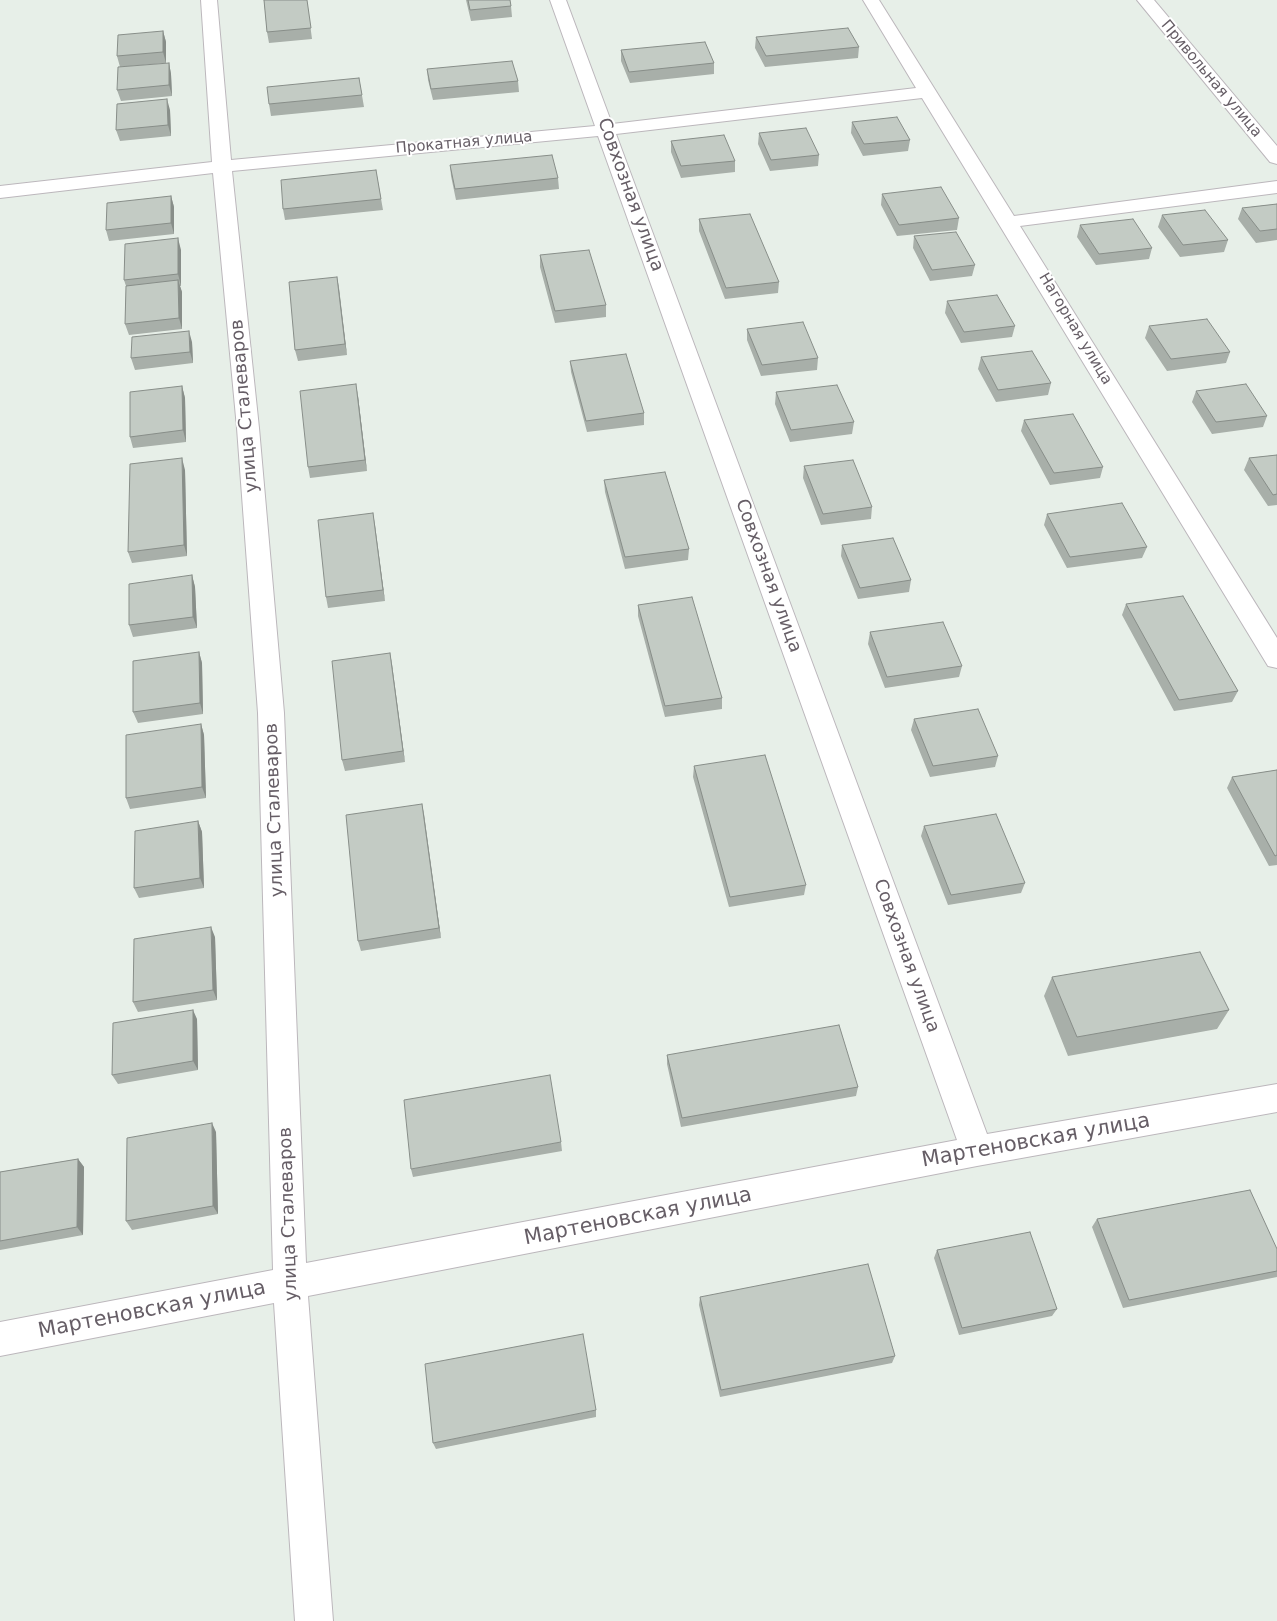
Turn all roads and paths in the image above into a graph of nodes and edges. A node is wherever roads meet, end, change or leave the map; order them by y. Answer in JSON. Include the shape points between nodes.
{"nodes":[{"id":1,"x":209,"y":0,"type":"edge"},
{"id":2,"x":558,"y":0,"type":"edge"},
{"id":3,"x":872,"y":0,"type":"edge"},
{"id":4,"x":1145,"y":0,"type":"edge"},
{"id":5,"x":928,"y":92,"type":"junction"},
{"id":6,"x":606,"y":130,"type":"junction"},
{"id":7,"x":1277,"y":158,"type":"edge"},
{"id":8,"x":222,"y":166,"type":"junction"},
{"id":9,"x":1277,"y":187,"type":"edge"},
{"id":10,"x":0,"y":192,"type":"edge"},
{"id":11,"x":1010,"y":222,"type":"junction"},
{"id":12,"x":1277,"y":658,"type":"edge"},
{"id":13,"x":1277,"y":1098,"type":"edge"},
{"id":14,"x":977,"y":1151,"type":"junction"},
{"id":15,"x":290,"y":1284,"type":"junction"},
{"id":16,"x":0,"y":1338,"type":"edge"},
{"id":17,"x":314,"y":1621,"type":"edge"}],
"edges":[{"from":1,"to":8,"type":"street","name":"улица Сталеваров"},
{"from":2,"to":6,"type":"street","name":"Совхозная улица"},
{"from":3,"to":5,"type":"street","name":"Нагорная улица"},
{"from":4,"to":7,"type":"street","name":"Привольная улица"},
{"from":5,"to":6,"type":"street","name":"Прокатная улица"},
{"from":5,"to":11,"type":"street","name":"Нагорная улица"},
{"from":6,"to":8,"type":"street","name":"Прокатная улица"},
{"from":6,"to":14,"type":"street","name":"Совхозная улица"},
{"from":8,"to":10,"type":"street","name":"Прокатная улица"},
{"from":8,"to":15,"type":"street","name":"улица Сталеваров","via":[[248,428],[271,713]]},
{"from":9,"to":11,"type":"street"},
{"from":11,"to":12,"type":"street","name":"Нагорная улица"},
{"from":13,"to":14,"type":"street","name":"Мартеновская улица"},
{"from":14,"to":15,"type":"street","name":"Мартеновская улица"},
{"from":15,"to":16,"type":"street","name":"Мартеновская улица"},
{"from":15,"to":17,"type":"street","name":"улица Сталеваров"}]}
